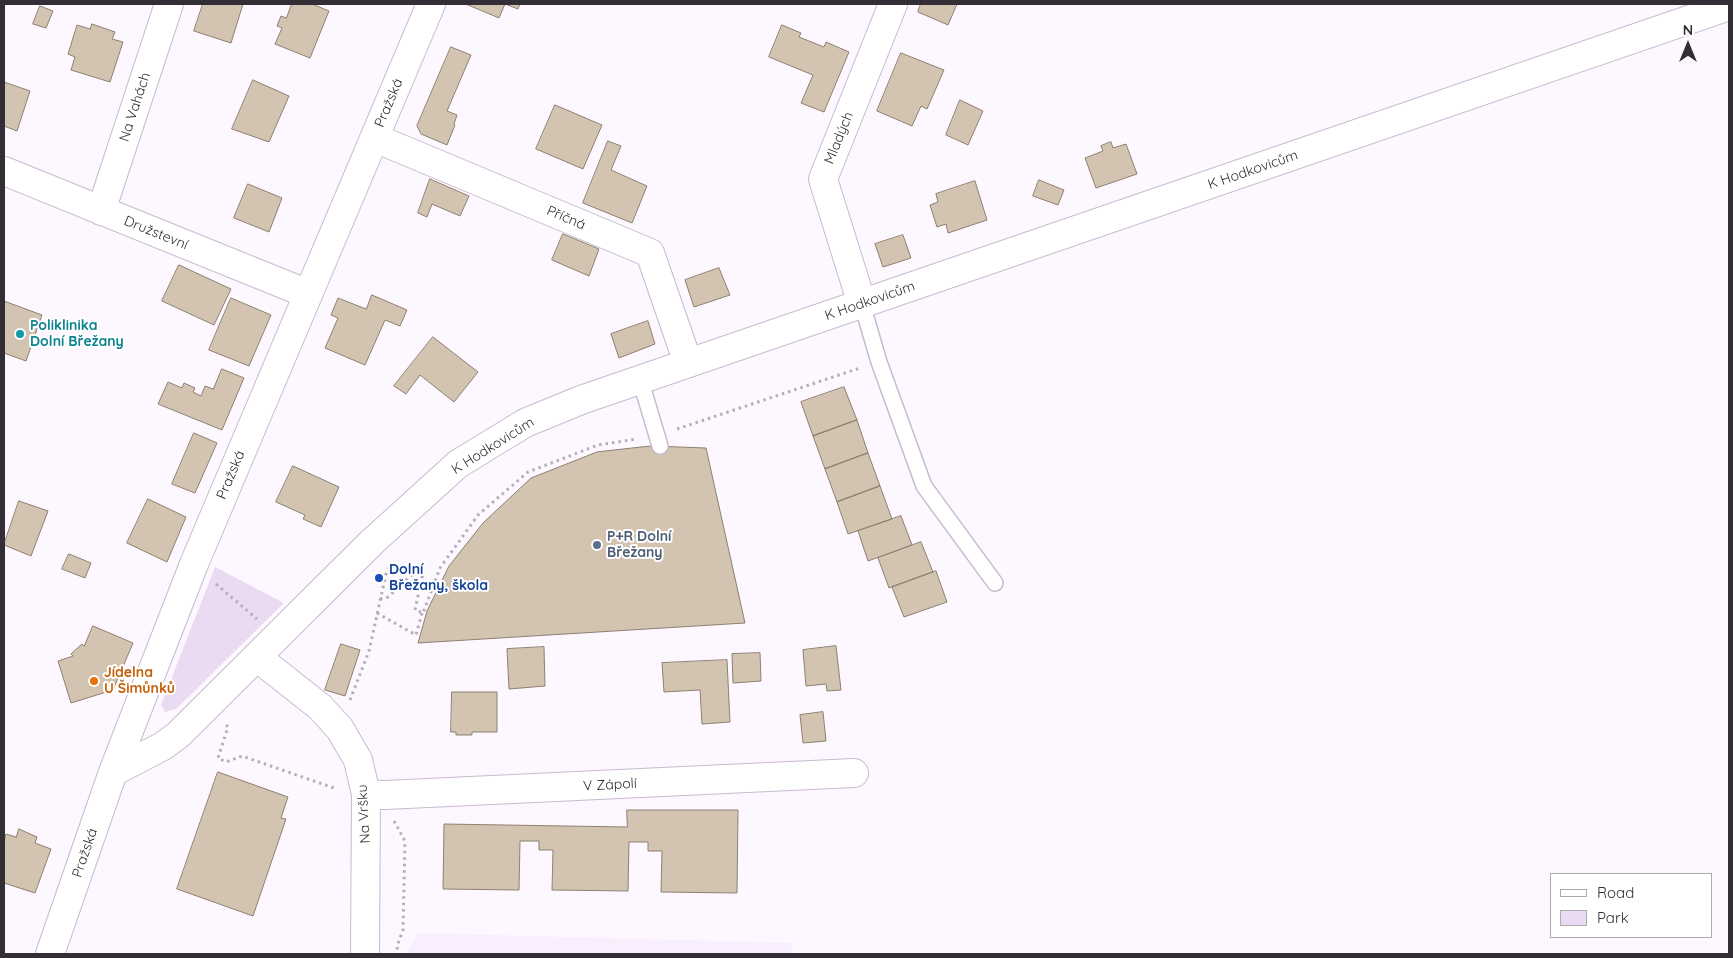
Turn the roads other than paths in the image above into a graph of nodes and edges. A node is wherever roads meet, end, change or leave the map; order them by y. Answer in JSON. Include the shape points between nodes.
{"nodes":[{"id":1,"x":169,"y":4,"type":"edge"},
{"id":2,"x":431,"y":4,"type":"edge"},
{"id":3,"x":893,"y":4,"type":"edge"},
{"id":4,"x":1729,"y":6,"type":"edge"},
{"id":5,"x":375,"y":138,"type":"junction"},
{"id":6,"x":4,"y":171,"type":"edge"},
{"id":7,"x":101,"y":211,"type":"junction"},
{"id":8,"x":308,"y":294,"type":"junction"},
{"id":9,"x":862,"y":304,"type":"junction"},
{"id":10,"x":688,"y":363,"type":"junction"},
{"id":11,"x":640,"y":379,"type":"junction"},
{"id":12,"x":658,"y":441,"type":"road end"},
{"id":13,"x":995,"y":582,"type":"dead end"},
{"id":14,"x":258,"y":658,"type":"junction"},
{"id":15,"x":113,"y":772,"type":"junction"},
{"id":16,"x":854,"y":773,"type":"dead end"},
{"id":17,"x":364,"y":793,"type":"junction"},
{"id":18,"x":50,"y":954,"type":"edge"},
{"id":19,"x":365,"y":954,"type":"edge"}],
"edges":[{"from":1,"to":7,"type":"street","name":"Na Vahách"},
{"from":2,"to":5,"type":"street","name":"Pražská"},
{"from":3,"to":9,"type":"street","name":"Mladých","via":[[823,179]]},
{"from":4,"to":9,"type":"street","name":"K Hodkovicům"},
{"from":5,"to":8,"type":"street","name":"Pražská"},
{"from":5,"to":10,"type":"street","name":"Příčná","via":[[650,253]]},
{"from":6,"to":7,"type":"street","name":"Družstevní"},
{"from":7,"to":8,"type":"street","name":"Družstevní"},
{"from":8,"to":15,"type":"street","name":"Pražská","via":[[194,564]]},
{"from":9,"to":10,"type":"street","name":"K Hodkovicům"},
{"from":9,"to":13,"type":"lane","via":[[879,362],[924,486]]},
{"from":10,"to":11,"type":"street","name":"K Hodkovicům"},
{"from":11,"to":12,"type":"lane"},
{"from":11,"to":14,"type":"street","name":"K Hodkovicům","via":[[525,423],[458,464],[372,542]]},
{"from":14,"to":15,"type":"street","name":"K Hodkovicům","via":[[178,735]]},
{"from":14,"to":17,"type":"street","name":"Na Vršku","via":[[320,707],[340,729],[358,760]]},
{"from":15,"to":18,"type":"street","name":"Pražská"},
{"from":16,"to":17,"type":"street","name":"V Zápolí"},
{"from":17,"to":19,"type":"street","name":"Na Vršku"}]}
